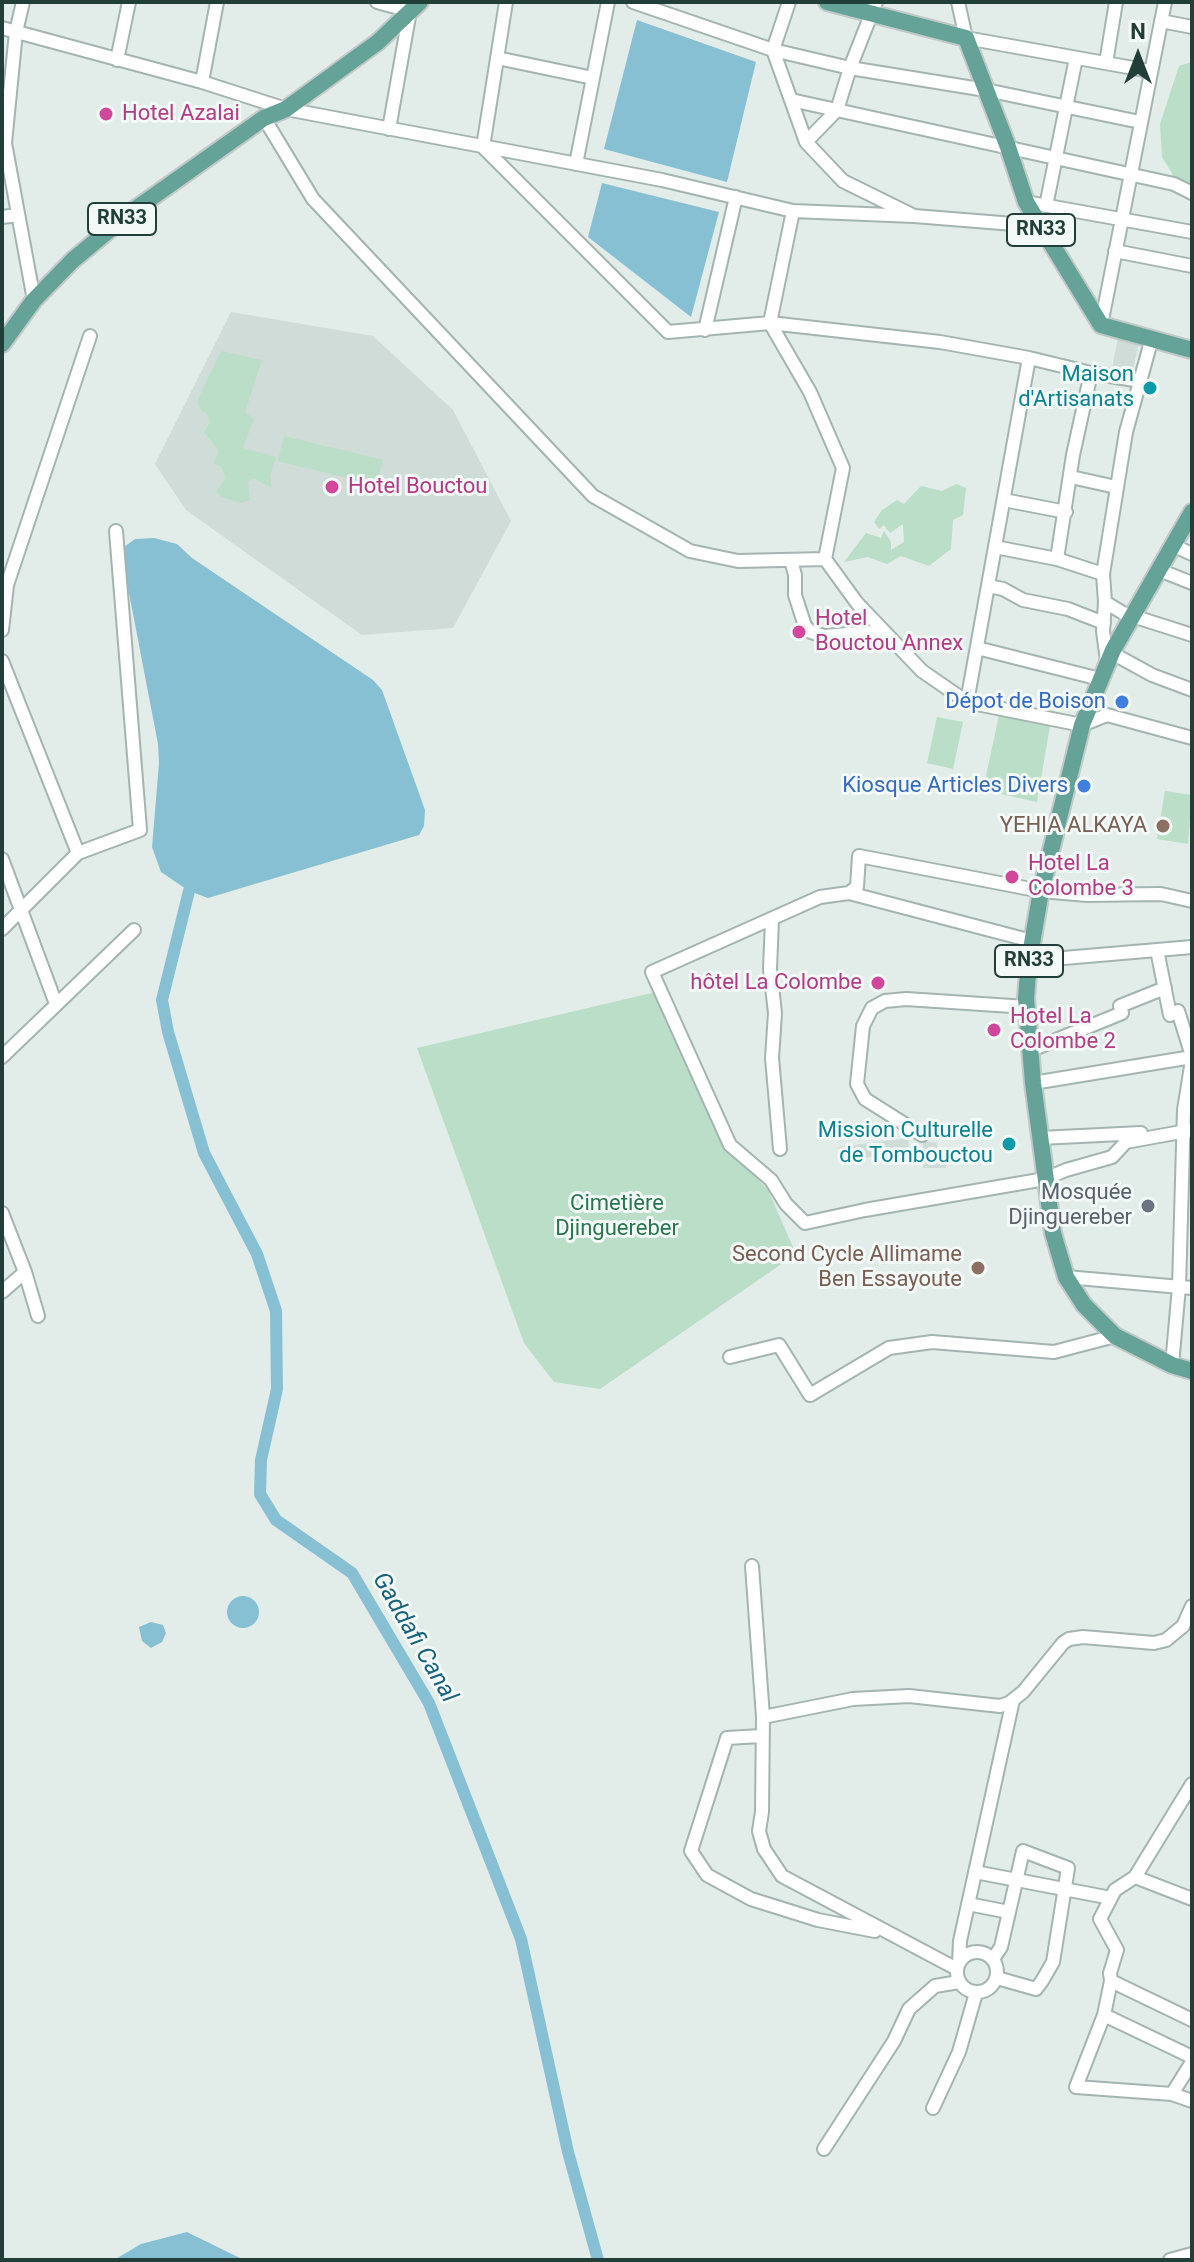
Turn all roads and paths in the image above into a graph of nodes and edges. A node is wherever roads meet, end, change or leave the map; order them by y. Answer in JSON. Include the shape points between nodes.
{"nodes":[{"id":1,"x":23,"y":2,"type":"edge"},
{"id":2,"x":129,"y":2,"type":"edge"},
{"id":3,"x":217,"y":2,"type":"edge"},
{"id":4,"x":377,"y":2,"type":"edge"},
{"id":5,"x":506,"y":2,"type":"edge"},
{"id":6,"x":608,"y":2,"type":"edge"},
{"id":7,"x":633,"y":2,"type":"edge"},
{"id":8,"x":789,"y":2,"type":"edge"},
{"id":9,"x":827,"y":2,"type":"edge"},
{"id":10,"x":958,"y":2,"type":"edge"},
{"id":11,"x":1116,"y":2,"type":"edge"},
{"id":12,"x":1165,"y":2,"type":"edge"},
{"id":13,"x":415,"y":7,"type":"edge"},
{"id":14,"x":874,"y":8,"type":"edge"},
{"id":15,"x":1161,"y":21,"type":"junction"},
{"id":16,"x":1192,"y":27,"type":"edge"},
{"id":17,"x":2,"y":28,"type":"edge"},
{"id":18,"x":16,"y":32,"type":"junction"},
{"id":19,"x":966,"y":38,"type":"junction"},
{"id":20,"x":773,"y":50,"type":"junction"},
{"id":21,"x":497,"y":58,"type":"junction"},
{"id":22,"x":1076,"y":58,"type":"junction"},
{"id":23,"x":117,"y":60,"type":"junction"},
{"id":24,"x":1106,"y":63,"type":"junction"},
{"id":25,"x":850,"y":68,"type":"junction"},
{"id":26,"x":1150,"y":71,"type":"junction"},
{"id":27,"x":593,"y":78,"type":"junction"},
{"id":28,"x":202,"y":82,"type":"junction"},
{"id":29,"x":986,"y":90,"type":"junction"},
{"id":30,"x":791,"y":100,"type":"junction"},
{"id":31,"x":1066,"y":106,"type":"junction"},
{"id":32,"x":286,"y":109,"type":"junction"},
{"id":33,"x":837,"y":110,"type":"junction"},
{"id":34,"x":264,"y":118,"type":"junction"},
{"id":35,"x":1140,"y":122,"type":"junction"},
{"id":36,"x":389,"y":129,"type":"junction"},
{"id":37,"x":806,"y":142,"type":"junction"},
{"id":38,"x":483,"y":147,"type":"junction"},
{"id":39,"x":1008,"y":147,"type":"junction"},
{"id":40,"x":1055,"y":158,"type":"junction"},
{"id":41,"x":576,"y":164,"type":"junction"},
{"id":42,"x":1130,"y":174,"type":"junction"},
{"id":43,"x":1192,"y":193,"type":"edge"},
{"id":44,"x":736,"y":197,"type":"junction"},
{"id":45,"x":1026,"y":202,"type":"junction"},
{"id":46,"x":1046,"y":206,"type":"junction"},
{"id":47,"x":793,"y":211,"type":"junction"},
{"id":48,"x":18,"y":215,"type":"junction"},
{"id":49,"x":914,"y":216,"type":"junction"},
{"id":50,"x":2,"y":217,"type":"edge"},
{"id":51,"x":1122,"y":218,"type":"junction"},
{"id":52,"x":1039,"y":226,"type":"junction"},
{"id":53,"x":1192,"y":232,"type":"edge"},
{"id":54,"x":1115,"y":251,"type":"junction"},
{"id":55,"x":1192,"y":266,"type":"edge"},
{"id":56,"x":34,"y":300,"type":"junction"},
{"id":57,"x":770,"y":323,"type":"junction"},
{"id":58,"x":1101,"y":325,"type":"junction"},
{"id":59,"x":705,"y":330,"type":"junction"},
{"id":60,"x":90,"y":336,"type":"dead end"},
{"id":61,"x":1152,"y":338,"type":"junction"},
{"id":62,"x":2,"y":344,"type":"edge"},
{"id":63,"x":1192,"y":350,"type":"edge"},
{"id":64,"x":1029,"y":358,"type":"junction"},
{"id":65,"x":1091,"y":373,"type":"junction"},
{"id":66,"x":1141,"y":381,"type":"junction"},
{"id":67,"x":1071,"y":477,"type":"junction"},
{"id":68,"x":1116,"y":487,"type":"junction"},
{"id":69,"x":1004,"y":500,"type":"junction"},
{"id":70,"x":1066,"y":512,"type":"junction"},
{"id":71,"x":1192,"y":512,"type":"edge"},
{"id":72,"x":116,"y":531,"type":"dead end"},
{"id":73,"x":1172,"y":545,"type":"junction"},
{"id":74,"x":995,"y":547,"type":"junction"},
{"id":75,"x":1192,"y":554,"type":"edge"},
{"id":76,"x":825,"y":559,"type":"junction"},
{"id":77,"x":1057,"y":559,"type":"junction"},
{"id":78,"x":791,"y":560,"type":"junction"},
{"id":79,"x":1159,"y":570,"type":"junction"},
{"id":80,"x":1103,"y":574,"type":"junction"},
{"id":81,"x":1192,"y":583,"type":"edge"},
{"id":82,"x":988,"y":586,"type":"junction"},
{"id":83,"x":1105,"y":602,"type":"junction"},
{"id":84,"x":1133,"y":616,"type":"junction"},
{"id":85,"x":1104,"y":623,"type":"junction"},
{"id":86,"x":2,"y":630,"type":"edge"},
{"id":87,"x":884,"y":631,"type":"junction"},
{"id":88,"x":1192,"y":635,"type":"edge"},
{"id":89,"x":977,"y":648,"type":"junction"},
{"id":90,"x":1110,"y":658,"type":"junction"},
{"id":91,"x":2,"y":661,"type":"edge"},
{"id":92,"x":1100,"y":679,"type":"junction"},
{"id":93,"x":1192,"y":690,"type":"edge"},
{"id":94,"x":967,"y":702,"type":"junction"},
{"id":95,"x":1082,"y":725,"type":"junction"},
{"id":96,"x":1192,"y":738,"type":"edge"},
{"id":97,"x":78,"y":853,"type":"junction"},
{"id":98,"x":2,"y":859,"type":"edge"},
{"id":99,"x":1041,"y":891,"type":"junction"},
{"id":100,"x":849,"y":893,"type":"junction"},
{"id":101,"x":1192,"y":901,"type":"edge"},
{"id":102,"x":21,"y":910,"type":"junction"},
{"id":103,"x":772,"y":919,"type":"junction"},
{"id":104,"x":2,"y":929,"type":"edge"},
{"id":105,"x":134,"y":930,"type":"dead end"},
{"id":106,"x":1032,"y":941,"type":"junction"},
{"id":107,"x":1192,"y":947,"type":"edge"},
{"id":108,"x":1157,"y":950,"type":"junction"},
{"id":109,"x":1029,"y":961,"type":"junction"},
{"id":110,"x":1165,"y":988,"type":"junction"},
{"id":111,"x":56,"y":1004,"type":"junction"},
{"id":112,"x":1027,"y":1007,"type":"junction"},
{"id":113,"x":1188,"y":1027,"type":"edge"},
{"id":114,"x":1029,"y":1051,"type":"junction"},
{"id":115,"x":2,"y":1057,"type":"edge"},
{"id":116,"x":1192,"y":1057,"type":"edge"},
{"id":117,"x":1033,"y":1083,"type":"junction"},
{"id":118,"x":1183,"y":1131,"type":"edge"},
{"id":119,"x":922,"y":1135,"type":"dead end"},
{"id":120,"x":1040,"y":1138,"type":"junction"},
{"id":121,"x":780,"y":1149,"type":"dead end"},
{"id":122,"x":1045,"y":1179,"type":"junction"},
{"id":123,"x":2,"y":1213,"type":"edge"},
{"id":124,"x":1186,"y":1247,"type":"edge"},
{"id":125,"x":25,"y":1272,"type":"junction"},
{"id":126,"x":1066,"y":1277,"type":"junction"},
{"id":127,"x":1186,"y":1287,"type":"edge"},
{"id":128,"x":2,"y":1292,"type":"edge"},
{"id":129,"x":38,"y":1316,"type":"dead end"},
{"id":130,"x":1115,"y":1336,"type":"junction"},
{"id":131,"x":730,"y":1357,"type":"dead end"},
{"id":132,"x":1172,"y":1365,"type":"junction"},
{"id":133,"x":1192,"y":1371,"type":"edge"},
{"id":134,"x":752,"y":1566,"type":"dead end"},
{"id":135,"x":1192,"y":1606,"type":"edge"},
{"id":136,"x":1013,"y":1700,"type":"junction"},
{"id":137,"x":763,"y":1717,"type":"junction"},
{"id":138,"x":761,"y":1736,"type":"junction"},
{"id":139,"x":1192,"y":1784,"type":"edge"},
{"id":140,"x":975,"y":1872,"type":"junction"},
{"id":141,"x":1135,"y":1877,"type":"junction"},
{"id":142,"x":1016,"y":1881,"type":"junction"},
{"id":143,"x":1064,"y":1889,"type":"junction"},
{"id":144,"x":1111,"y":1898,"type":"junction"},
{"id":145,"x":1192,"y":1899,"type":"edge"},
{"id":146,"x":968,"y":1904,"type":"junction"},
{"id":147,"x":1009,"y":1912,"type":"junction"},
{"id":148,"x":884,"y":1932,"type":"junction"},
{"id":149,"x":993,"y":1959,"type":"junction"},
{"id":150,"x":959,"y":1971,"type":"junction"},
{"id":151,"x":997,"y":1978,"type":"junction"},
{"id":152,"x":1111,"y":1981,"type":"junction"},
{"id":153,"x":976,"y":1993,"type":"junction"},
{"id":154,"x":1104,"y":2015,"type":"junction"},
{"id":155,"x":1192,"y":2020,"type":"edge"},
{"id":156,"x":1192,"y":2060,"type":"edge"},
{"id":157,"x":1172,"y":2094,"type":"junction"},
{"id":158,"x":1192,"y":2101,"type":"edge"},
{"id":159,"x":933,"y":2108,"type":"dead end"},
{"id":160,"x":824,"y":2149,"type":"dead end"},
{"id":161,"x":1192,"y":2254,"type":"edge"},
{"id":162,"x":1171,"y":2260,"type":"edge"}],
"edges":[{"from":1,"to":18,"type":"street"},
{"from":2,"to":23,"type":"street"},
{"from":3,"to":28,"type":"street"},
{"from":4,"to":13,"type":"street"},
{"from":5,"to":21,"type":"street"},
{"from":6,"to":27,"type":"street"},
{"from":7,"to":20,"type":"street"},
{"from":8,"to":20,"type":"street"},
{"from":9,"to":14,"type":"main road"},
{"from":10,"to":19,"type":"street"},
{"from":11,"to":24,"type":"street"},
{"from":12,"to":15,"type":"street"},
{"from":13,"to":32,"type":"main road","number":"RN33","via":[[378,42]]},
{"from":13,"to":36,"type":"street"},
{"from":14,"to":19,"type":"main road"},
{"from":14,"to":25,"type":"street"},
{"from":15,"to":16,"type":"street"},
{"from":15,"to":26,"type":"street"},
{"from":17,"to":18,"type":"street"},
{"from":18,"to":23,"type":"street"},
{"from":18,"to":48,"type":"street","via":[[5,143]]},
{"from":19,"to":22,"type":"street"},
{"from":19,"to":29,"type":"main road","number":"RN33"},
{"from":20,"to":25,"type":"street"},
{"from":20,"to":30,"type":"street"},
{"from":21,"to":27,"type":"street"},
{"from":21,"to":38,"type":"street"},
{"from":22,"to":24,"type":"street"},
{"from":22,"to":31,"type":"street"},
{"from":23,"to":28,"type":"street"},
{"from":24,"to":26,"type":"street"},
{"from":25,"to":29,"type":"street"},
{"from":25,"to":33,"type":"street"},
{"from":26,"to":35,"type":"street"},
{"from":27,"to":41,"type":"street"},
{"from":28,"to":32,"type":"street"},
{"from":29,"to":31,"type":"street"},
{"from":29,"to":39,"type":"main road","number":"RN33"},
{"from":30,"to":33,"type":"street"},
{"from":30,"to":37,"type":"street"},
{"from":31,"to":35,"type":"street"},
{"from":31,"to":40,"type":"street"},
{"from":32,"to":34,"type":"main road","number":"RN33"},
{"from":32,"to":36,"type":"street"},
{"from":33,"to":37,"type":"street"},
{"from":33,"to":39,"type":"street"},
{"from":34,"to":56,"type":"main road","number":"RN33","via":[[127,215]]},
{"from":34,"to":78,"type":"street","via":[[313,199],[593,496],[690,551],[738,561]]},
{"from":35,"to":42,"type":"street"},
{"from":36,"to":38,"type":"street"},
{"from":37,"to":49,"type":"street","via":[[843,181]]},
{"from":38,"to":41,"type":"street"},
{"from":38,"to":59,"type":"street","via":[[668,332]]},
{"from":39,"to":40,"type":"street"},
{"from":39,"to":45,"type":"main road","number":"RN33"},
{"from":40,"to":42,"type":"street"},
{"from":40,"to":46,"type":"street"},
{"from":41,"to":44,"type":"street"},
{"from":42,"to":43,"type":"street"},
{"from":42,"to":51,"type":"street"},
{"from":44,"to":47,"type":"street"},
{"from":44,"to":59,"type":"street"},
{"from":45,"to":46,"type":"street"},
{"from":45,"to":52,"type":"main road","number":"RN33"},
{"from":46,"to":51,"type":"street"},
{"from":47,"to":49,"type":"street"},
{"from":47,"to":57,"type":"street"},
{"from":48,"to":50,"type":"street"},
{"from":48,"to":56,"type":"street"},
{"from":49,"to":52,"type":"street"},
{"from":51,"to":53,"type":"street"},
{"from":51,"to":54,"type":"street"},
{"from":52,"to":58,"type":"main road","number":"RN33"},
{"from":54,"to":55,"type":"street"},
{"from":54,"to":58,"type":"street"},
{"from":56,"to":62,"type":"main road","number":"RN33"},
{"from":57,"to":59,"type":"street"},
{"from":57,"to":64,"type":"street"},
{"from":57,"to":76,"type":"street","via":[[810,392],[843,468]]},
{"from":58,"to":61,"type":"main road"},
{"from":60,"to":86,"type":"street","via":[[7,585]]},
{"from":61,"to":63,"type":"main road"},
{"from":61,"to":66,"type":"street"},
{"from":64,"to":65,"type":"street"},
{"from":64,"to":69,"type":"street"},
{"from":65,"to":66,"type":"street"},
{"from":65,"to":67,"type":"street"},
{"from":66,"to":68,"type":"street"},
{"from":67,"to":68,"type":"street"},
{"from":67,"to":70,"type":"street"},
{"from":68,"to":80,"type":"street"},
{"from":69,"to":70,"type":"street"},
{"from":69,"to":74,"type":"street"},
{"from":70,"to":77,"type":"street"},
{"from":71,"to":73,"type":"main road","number":"RN33"},
{"from":72,"to":97,"type":"street","via":[[140,830]]},
{"from":73,"to":75,"type":"street"},
{"from":73,"to":79,"type":"main road","number":"RN33"},
{"from":74,"to":77,"type":"street"},
{"from":74,"to":82,"type":"street"},
{"from":76,"to":78,"type":"street"},
{"from":76,"to":87,"type":"street"},
{"from":77,"to":80,"type":"street"},
{"from":78,"to":87,"type":"street","via":[[795,595],[811,632],[824,636]]},
{"from":79,"to":81,"type":"street"},
{"from":79,"to":84,"type":"main road","number":"RN33"},
{"from":80,"to":83,"type":"street"},
{"from":82,"to":85,"type":"street"},
{"from":82,"to":89,"type":"street"},
{"from":83,"to":84,"type":"street"},
{"from":83,"to":85,"type":"street"},
{"from":84,"to":88,"type":"street"},
{"from":84,"to":90,"type":"main road","number":"RN33"},
{"from":85,"to":90,"type":"street"},
{"from":87,"to":94,"type":"street","via":[[922,671]]},
{"from":89,"to":92,"type":"street"},
{"from":89,"to":94,"type":"street"},
{"from":90,"to":92,"type":"main road","number":"RN33"},
{"from":90,"to":93,"type":"street"},
{"from":91,"to":97,"type":"street"},
{"from":92,"to":95,"type":"main road","number":"RN33"},
{"from":94,"to":95,"type":"street"},
{"from":95,"to":96,"type":"street","via":[[1107,715]]},
{"from":95,"to":99,"type":"main road","number":"RN33"},
{"from":97,"to":102,"type":"street"},
{"from":98,"to":102,"type":"street"},
{"from":99,"to":100,"type":"street","via":[[859,856],[857,887]]},
{"from":99,"to":101,"type":"street","via":[[1161,894]]},
{"from":99,"to":106,"type":"main road","number":"RN33"},
{"from":100,"to":103,"type":"street","via":[[820,897]]},
{"from":100,"to":106,"type":"street"},
{"from":102,"to":104,"type":"street"},
{"from":102,"to":111,"type":"street"},
{"from":103,"to":121,"type":"street","via":[[772,1058]]},
{"from":103,"to":122,"type":"street","via":[[652,972],[730,1145],[771,1180],[805,1223]]},
{"from":105,"to":111,"type":"street"},
{"from":106,"to":109,"type":"main road","number":"RN33"},
{"from":107,"to":108,"type":"street"},
{"from":108,"to":109,"type":"street"},
{"from":108,"to":110,"type":"street"},
{"from":109,"to":112,"type":"main road","number":"RN33"},
{"from":110,"to":113,"type":"street","via":[[1170,1015],[1178,1011]]},
{"from":110,"to":114,"type":"street","via":[[1120,1006],[1122,1013]]},
{"from":111,"to":115,"type":"street"},
{"from":112,"to":114,"type":"main road","number":"RN33"},
{"from":112,"to":119,"type":"street","via":[[906,999],[872,1008],[863,1026],[857,1084],[865,1099]]},
{"from":113,"to":116,"type":"street"},
{"from":114,"to":117,"type":"main road","number":"RN33"},
{"from":116,"to":117,"type":"street"},
{"from":116,"to":118,"type":"street"},
{"from":117,"to":120,"type":"main road","number":"RN33"},
{"from":118,"to":120,"type":"street"},
{"from":118,"to":122,"type":"street","via":[[1126,1142],[1112,1157]]},
{"from":118,"to":124,"type":"street"},
{"from":120,"to":122,"type":"main road","number":"RN33"},
{"from":122,"to":126,"type":"main road","number":"RN33"},
{"from":123,"to":125,"type":"street"},
{"from":124,"to":127,"type":"street"},
{"from":125,"to":128,"type":"street"},
{"from":125,"to":129,"type":"street"},
{"from":126,"to":127,"type":"street"},
{"from":126,"to":130,"type":"main road","number":"RN33","via":[[1084,1305]]},
{"from":127,"to":132,"type":"street"},
{"from":130,"to":131,"type":"street","via":[[1054,1352],[932,1342],[889,1348],[810,1395],[779,1345]]},
{"from":130,"to":132,"type":"main road","number":"RN33"},
{"from":132,"to":133,"type":"main road","number":"RN33"},
{"from":134,"to":137,"type":"street"},
{"from":135,"to":136,"type":"street","via":[[1183,1626],[1166,1640],[1069,1639]]},
{"from":136,"to":137,"type":"street","via":[[1000,1706],[909,1696],[853,1699]]},
{"from":136,"to":140,"type":"street"},
{"from":137,"to":138,"type":"street"},
{"from":138,"to":148,"type":"street","via":[[759,1831],[764,1849],[782,1876]]},
{"from":138,"to":148,"type":"street","via":[[727,1738],[691,1851],[707,1875],[751,1899],[818,1920]]},
{"from":139,"to":141,"type":"street"},
{"from":140,"to":142,"type":"street"},
{"from":140,"to":146,"type":"street"},
{"from":141,"to":144,"type":"street"},
{"from":141,"to":145,"type":"street"},
{"from":142,"to":143,"type":"street"},
{"from":142,"to":143,"type":"street","via":[[1023,1851],[1068,1868]]},
{"from":142,"to":147,"type":"street"},
{"from":143,"to":144,"type":"street"},
{"from":143,"to":151,"type":"street","via":[[1053,1962],[1036,1989]]},
{"from":144,"to":152,"type":"street","via":[[1100,1919],[1117,1950]]},
{"from":146,"to":147,"type":"street"},
{"from":146,"to":150,"type":"street"},
{"from":147,"to":149,"type":"street"},
{"from":148,"to":150,"type":"street"},
{"from":149,"to":150,"type":"street","via":[[969,1954]]},
{"from":149,"to":151,"type":"street"},
{"from":150,"to":153,"type":"street","via":[[969,1991]]},
{"from":150,"to":160,"type":"street","via":[[909,2009]]},
{"from":151,"to":153,"type":"street"},
{"from":152,"to":154,"type":"street"},
{"from":152,"to":155,"type":"street"},
{"from":153,"to":159,"type":"street","via":[[959,2052]]},
{"from":154,"to":156,"type":"street"},
{"from":154,"to":157,"type":"street","via":[[1076,2087]]},
{"from":156,"to":157,"type":"street"},
{"from":157,"to":158,"type":"street"},
{"from":161,"to":162,"type":"street"}]}
